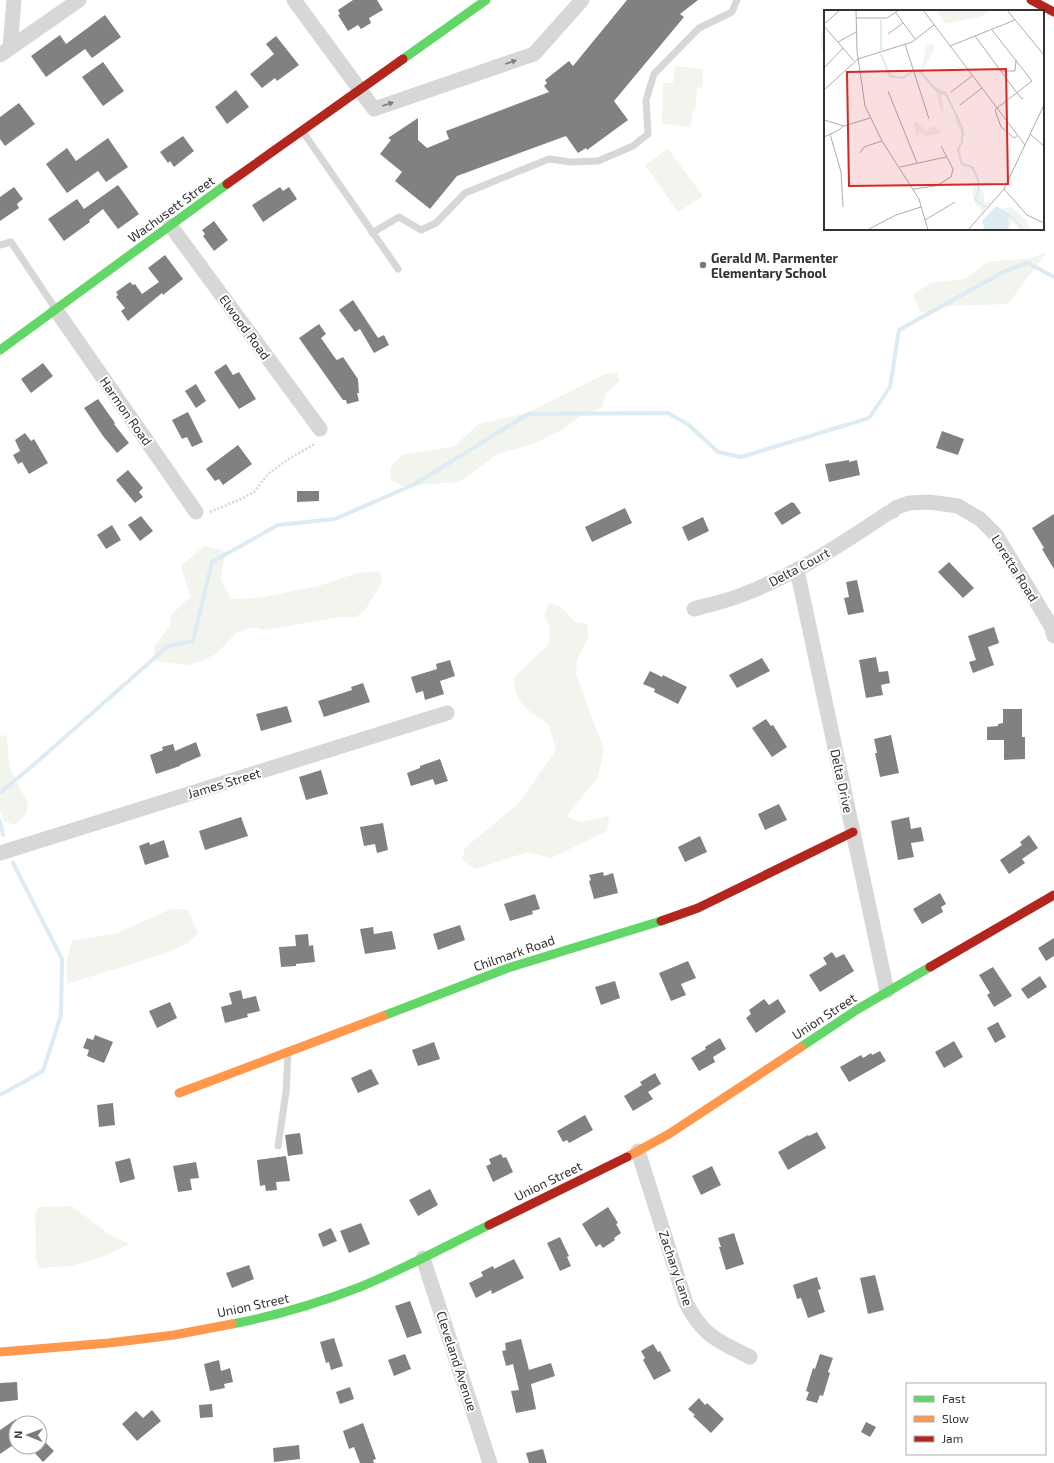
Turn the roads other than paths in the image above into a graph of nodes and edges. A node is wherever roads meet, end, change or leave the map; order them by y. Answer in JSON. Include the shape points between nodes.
{"nodes":[{"id":1,"x":14,"y":0,"type":"edge"},
{"id":2,"x":79,"y":0,"type":"edge"},
{"id":3,"x":294,"y":0,"type":"edge"},
{"id":4,"x":486,"y":0,"type":"edge"},
{"id":5,"x":582,"y":0,"type":"edge"},
{"id":6,"x":737,"y":0,"type":"edge"},
{"id":7,"x":1031,"y":0,"type":"edge"},
{"id":8,"x":1054,"y":12,"type":"edge"},
{"id":9,"x":5,"y":52,"type":"edge"},
{"id":10,"x":359,"y":90,"type":"junction"},
{"id":11,"x":302,"y":130,"type":"junction"},
{"id":12,"x":170,"y":226,"type":"junction"},
{"id":13,"x":372,"y":233,"type":"junction"},
{"id":14,"x":0,"y":245,"type":"edge"},
{"id":15,"x":398,"y":269,"type":"dead end"},
{"id":16,"x":56,"y":310,"type":"junction"},
{"id":17,"x":0,"y":350,"type":"edge"},
{"id":18,"x":320,"y":429,"type":"road end"},
{"id":19,"x":895,"y":508,"type":"joint"},
{"id":20,"x":196,"y":512,"type":"road end"},
{"id":21,"x":797,"y":570,"type":"junction"},
{"id":22,"x":694,"y":609,"type":"dead end"},
{"id":23,"x":1054,"y":636,"type":"edge"},
{"id":24,"x":447,"y":713,"type":"dead end"},
{"id":25,"x":852,"y":832,"type":"junction"},
{"id":26,"x":0,"y":853,"type":"edge"},
{"id":27,"x":1054,"y":895,"type":"edge"},
{"id":28,"x":887,"y":992,"type":"junction"},
{"id":29,"x":288,"y":1051,"type":"junction"},
{"id":30,"x":179,"y":1093,"type":"dead end"},
{"id":31,"x":278,"y":1146,"type":"dead end"},
{"id":32,"x":638,"y":1151,"type":"junction"},
{"id":33,"x":423,"y":1258,"type":"junction"},
{"id":34,"x":0,"y":1352,"type":"edge"},
{"id":35,"x":750,"y":1357,"type":"dead end"},
{"id":36,"x":490,"y":1463,"type":"edge"}],
"edges":[{"from":1,"to":9,"type":"street"},
{"from":2,"to":9,"type":"street"},
{"from":3,"to":10,"type":"street"},
{"from":4,"to":10,"type":"street","name":"Wachusett Street"},
{"from":10,"to":5,"type":"street","one_way":true,"via":[[374,109],[534,54]]},
{"from":6,"to":13,"type":"lane","via":[[732,12],[699,28],[654,74],[646,100],[648,134],[633,146],[598,161],[549,160],[465,193],[436,223],[421,230],[399,217]]},
{"from":7,"to":8,"type":"street"},
{"from":10,"to":11,"type":"street","name":"Wachusett Street"},
{"from":11,"to":12,"type":"street","name":"Wachusett Street"},
{"from":11,"to":13,"type":"lane"},
{"from":12,"to":16,"type":"street","name":"Wachusett Street"},
{"from":12,"to":18,"type":"street","name":"Elwood Road"},
{"from":13,"to":15,"type":"lane"},
{"from":14,"to":16,"type":"lane","via":[[11,242]]},
{"from":16,"to":17,"type":"street","name":"Wachusett Street"},
{"from":16,"to":20,"type":"street","name":"Harmon Road"},
{"from":19,"to":21,"type":"street","name":"Delta Court"},
{"from":19,"to":23,"type":"street","name":"Loretta Road","via":[[909,503],[929,502],[958,506],[980,519],[996,535],[1051,626]]},
{"from":21,"to":22,"type":"street","name":"Delta Court","via":[[745,594]]},
{"from":21,"to":25,"type":"street","name":"Delta Drive"},
{"from":24,"to":26,"type":"street","name":"James Street"},
{"from":25,"to":28,"type":"street","name":"Delta Drive"},
{"from":25,"to":29,"type":"street","name":"Chilmark Road","via":[[679,916],[508,968]]},
{"from":27,"to":28,"type":"street","name":"Union Street"},
{"from":28,"to":32,"type":"street","name":"Union Street","via":[[669,1134]]},
{"from":29,"to":30,"type":"street","name":"Chilmark Road"},
{"from":29,"to":31,"type":"lane","via":[[286,1092]]},
{"from":32,"to":33,"type":"street","name":"Union Street"},
{"from":32,"to":35,"type":"street","name":"Zachary Lane","via":[[686,1303],[702,1328],[714,1339]]},
{"from":33,"to":34,"type":"street","name":"Union Street","via":[[347,1292],[254,1320],[174,1335]]},
{"from":33,"to":36,"type":"street","name":"Cleveland Avenue"}]}
